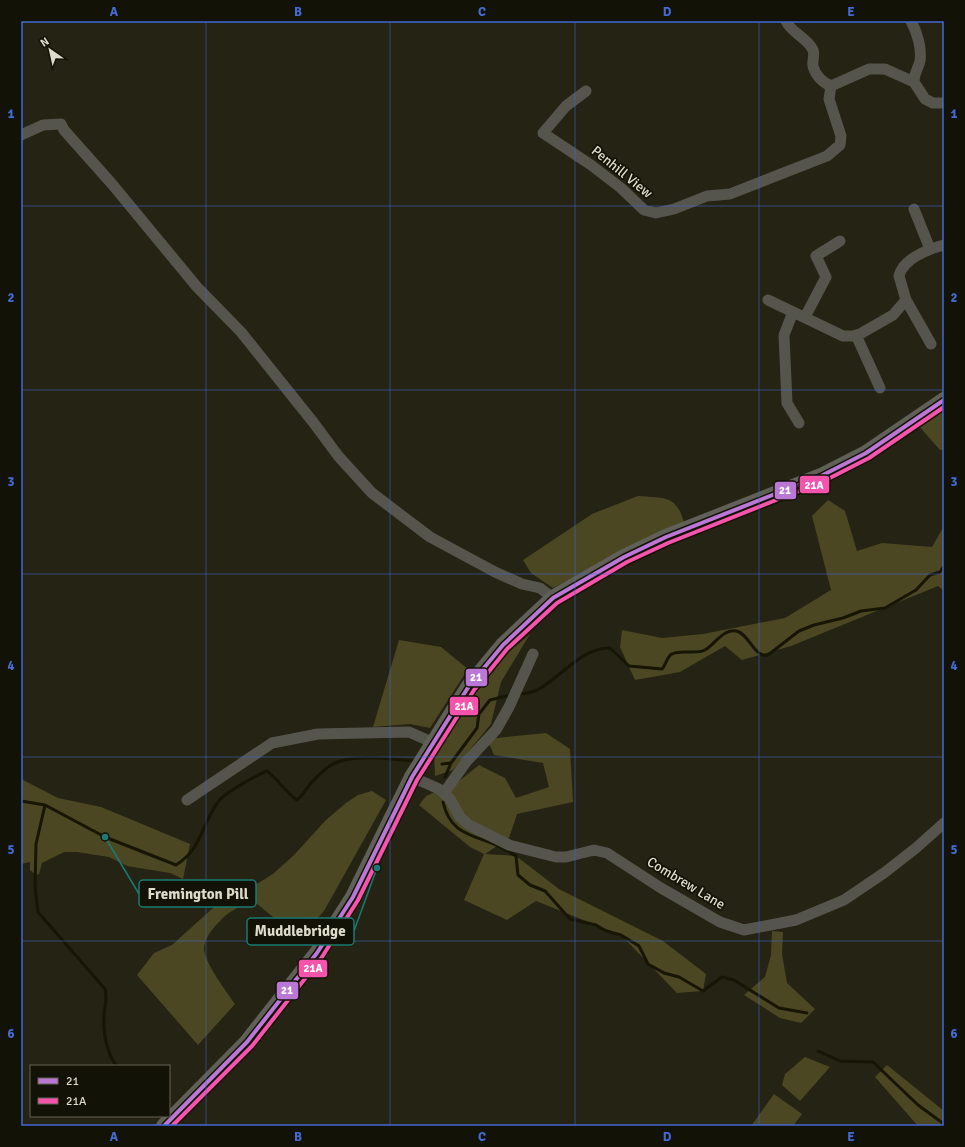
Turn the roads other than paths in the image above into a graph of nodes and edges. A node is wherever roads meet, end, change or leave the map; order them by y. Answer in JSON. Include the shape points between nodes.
{"nodes":[{"id":1,"x":786,"y":21,"type":"edge"},
{"id":2,"x":911,"y":21,"type":"edge"},
{"id":3,"x":914,"y":82,"type":"junction"},
{"id":4,"x":831,"y":86,"type":"junction"},
{"id":5,"x":586,"y":91,"type":"dead end"},
{"id":6,"x":944,"y":103,"type":"edge"},
{"id":7,"x":21,"y":135,"type":"edge"},
{"id":8,"x":914,"y":209,"type":"dead end"},
{"id":9,"x":840,"y":241,"type":"dead end"},
{"id":10,"x":944,"y":245,"type":"edge"},
{"id":11,"x":930,"y":249,"type":"junction"},
{"id":12,"x":768,"y":300,"type":"dead end"},
{"id":13,"x":906,"y":300,"type":"junction"},
{"id":14,"x":793,"y":312,"type":"junction"},
{"id":15,"x":805,"y":318,"type":"junction"},
{"id":16,"x":856,"y":335,"type":"junction"},
{"id":17,"x":930,"y":344,"type":"dead end"},
{"id":18,"x":880,"y":388,"type":"dead end"},
{"id":19,"x":944,"y":400,"type":"edge"},
{"id":20,"x":799,"y":423,"type":"dead end"},
{"id":21,"x":553,"y":598,"type":"junction"},
{"id":22,"x":533,"y":654,"type":"dead end"},
{"id":23,"x":434,"y":743,"type":"junction"},
{"id":24,"x":412,"y":777,"type":"junction"},
{"id":25,"x":444,"y":793,"type":"junction"},
{"id":26,"x":187,"y":800,"type":"dead end"},
{"id":27,"x":944,"y":823,"type":"edge"},
{"id":28,"x":164,"y":1126,"type":"edge"}],
"edges":[{"from":1,"to":4,"type":"street","via":[[807,41],[813,51],[813,66],[823,83]]},
{"from":2,"to":3,"type":"street","via":[[920,46],[920,62],[914,73]]},
{"from":3,"to":4,"type":"street","via":[[885,69],[869,69]]},
{"from":3,"to":6,"type":"street","via":[[925,99],[933,103]]},
{"from":4,"to":5,"type":"street","name":"Penhill View","via":[[828,99],[841,136],[840,145],[826,156],[730,194],[707,196],[656,214],[644,210],[591,165],[543,133],[566,106]]},
{"from":7,"to":21,"type":"street","via":[[43,125],[61,124],[197,287],[240,332],[339,457],[372,493],[430,537],[495,572],[522,584],[540,588]]},
{"from":8,"to":11,"type":"street"},
{"from":9,"to":15,"type":"street","via":[[816,256],[826,277]]},
{"from":10,"to":11,"type":"street"},
{"from":11,"to":13,"type":"street","via":[[900,270],[900,281]]},
{"from":12,"to":14,"type":"street"},
{"from":13,"to":16,"type":"street","via":[[893,315]]},
{"from":13,"to":17,"type":"street"},
{"from":14,"to":15,"type":"street"},
{"from":14,"to":20,"type":"street","via":[[784,335],[787,402]]},
{"from":15,"to":16,"type":"street","via":[[843,336]]},
{"from":16,"to":18,"type":"street"},
{"from":19,"to":21,"type":"main road","via":[[866,453],[821,476],[666,537],[624,557]]},
{"from":21,"to":23,"type":"main road","via":[[503,645],[469,686]]},
{"from":22,"to":25,"type":"street","via":[[496,730],[466,762]]},
{"from":23,"to":24,"type":"main road"},
{"from":23,"to":26,"type":"street","via":[[409,732],[318,734],[272,743]]},
{"from":24,"to":25,"type":"street","name":"Combrew Lane"},
{"from":24,"to":28,"type":"main road","via":[[353,897],[317,953],[247,1042]]},
{"from":25,"to":27,"type":"street","name":"Combrew Lane","via":[[469,825],[509,844],[566,858],[594,850],[606,852],[720,922],[744,930],[796,920],[844,900],[884,873]]}]}
